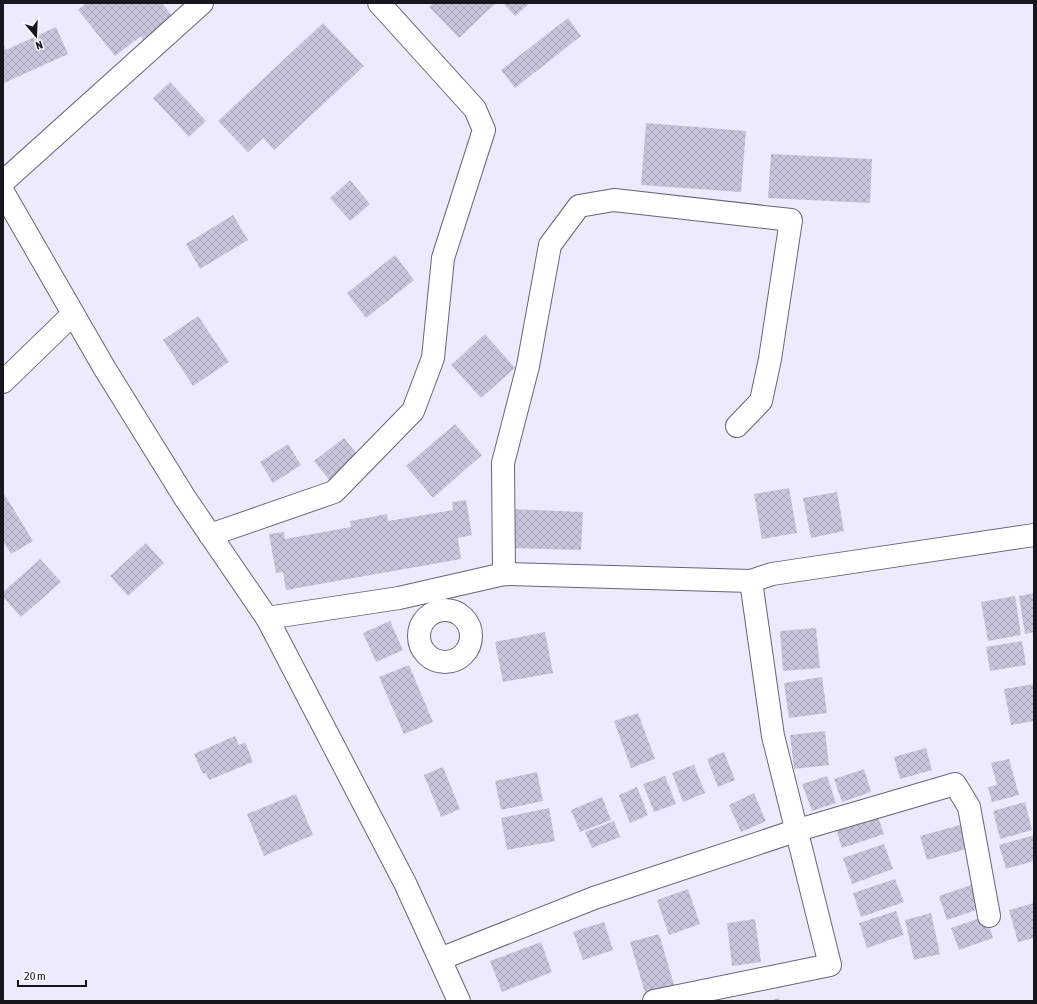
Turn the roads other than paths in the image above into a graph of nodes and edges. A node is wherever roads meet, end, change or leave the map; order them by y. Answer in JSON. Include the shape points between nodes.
{"nodes":[{"id":1,"x":202,"y":3,"type":"edge"},
{"id":2,"x":379,"y":3,"type":"edge"},
{"id":3,"x":3,"y":182,"type":"edge"},
{"id":4,"x":3,"y":192,"type":"edge"},
{"id":5,"x":73,"y":314,"type":"junction"},
{"id":6,"x":3,"y":382,"type":"edge"},
{"id":7,"x":737,"y":426,"type":"dead end"},
{"id":8,"x":210,"y":535,"type":"junction"},
{"id":9,"x":1034,"y":535,"type":"edge"},
{"id":10,"x":504,"y":574,"type":"junction"},
{"id":11,"x":751,"y":582,"type":"junction"},
{"id":12,"x":267,"y":618,"type":"junction"},
{"id":13,"x":798,"y":830,"type":"junction"},
{"id":14,"x":989,"y":916,"type":"dead end"},
{"id":15,"x":440,"y":959,"type":"junction"},
{"id":16,"x":460,"y":1001,"type":"edge"},
{"id":17,"x":654,"y":1001,"type":"edge"}],
"edges":[{"from":1,"to":3,"type":"street"},
{"from":2,"to":8,"type":"street","via":[[475,109],[484,130],[443,258],[433,358],[413,411],[334,492]]},
{"from":4,"to":5,"type":"street"},
{"from":5,"to":6,"type":"street"},
{"from":5,"to":8,"type":"street","via":[[109,376]]},
{"from":7,"to":10,"type":"street","via":[[761,401],[770,359],[791,220],[614,200],[579,206],[550,245],[528,366],[503,463]]},
{"from":8,"to":12,"type":"street"},
{"from":9,"to":11,"type":"street","via":[[772,574]]},
{"from":10,"to":11,"type":"street"},
{"from":10,"to":12,"type":"street","via":[[399,598]]},
{"from":11,"to":13,"type":"street","via":[[773,736]]},
{"from":12,"to":15,"type":"street","via":[[405,883]]},
{"from":13,"to":14,"type":"street","via":[[955,784],[969,807]]},
{"from":13,"to":15,"type":"street","via":[[594,898]]},
{"from":13,"to":17,"type":"street","via":[[830,965]]},
{"from":15,"to":16,"type":"street"}]}
